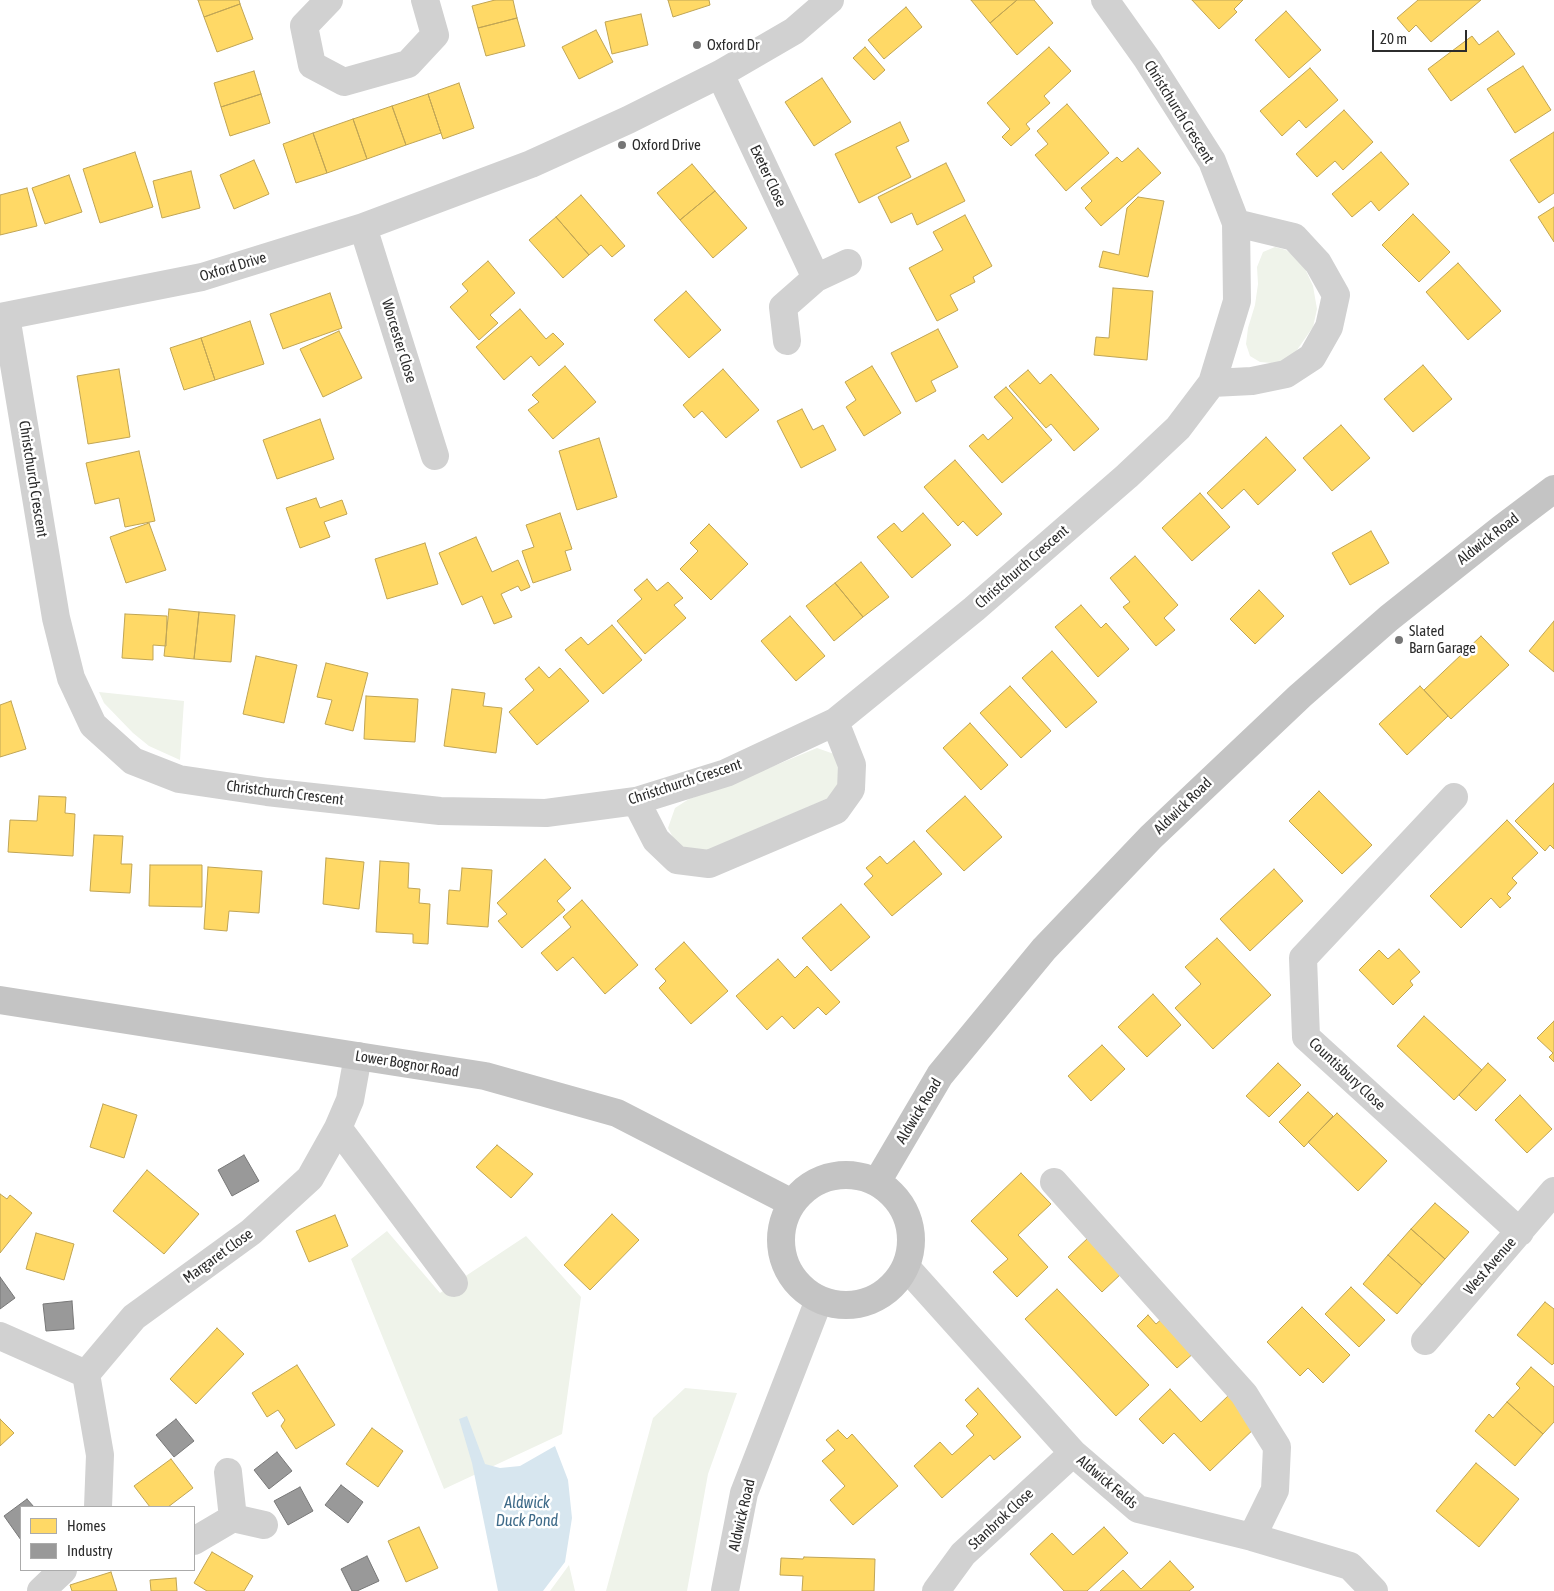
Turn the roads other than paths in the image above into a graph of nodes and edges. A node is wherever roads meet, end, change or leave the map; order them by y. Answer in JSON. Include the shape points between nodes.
{"nodes":[{"id":1,"x":329,"y":0,"type":"edge"},
{"id":2,"x":425,"y":0,"type":"edge"},
{"id":3,"x":830,"y":0,"type":"edge"},
{"id":4,"x":1105,"y":0,"type":"edge"},
{"id":5,"x":720,"y":74,"type":"junction"},
{"id":6,"x":1236,"y":223,"type":"junction"},
{"id":7,"x":363,"y":227,"type":"junction"},
{"id":8,"x":848,"y":263,"type":"dead end"},
{"id":9,"x":816,"y":278,"type":"junction"},
{"id":10,"x":3,"y":317,"type":"edge"},
{"id":11,"x":787,"y":341,"type":"dead end"},
{"id":12,"x":1212,"y":383,"type":"junction"},
{"id":13,"x":435,"y":456,"type":"dead end"},
{"id":14,"x":1554,"y":489,"type":"edge"},
{"id":15,"x":835,"y":722,"type":"junction"},
{"id":16,"x":1454,"y":797,"type":"dead end"},
{"id":17,"x":636,"y":801,"type":"junction"},
{"id":18,"x":0,"y":1000,"type":"edge"},
{"id":19,"x":358,"y":1056,"type":"junction"},
{"id":20,"x":338,"y":1128,"type":"junction"},
{"id":21,"x":877,"y":1182,"type":"junction"},
{"id":22,"x":1054,"y":1182,"type":"dead end"},
{"id":23,"x":1554,"y":1191,"type":"edge"},
{"id":24,"x":792,"y":1203,"type":"junction"},
{"id":25,"x":1520,"y":1232,"type":"junction"},
{"id":26,"x":906,"y":1266,"type":"junction"},
{"id":27,"x":454,"y":1283,"type":"dead end"},
{"id":28,"x":819,"y":1300,"type":"junction"},
{"id":29,"x":0,"y":1336,"type":"edge"},
{"id":30,"x":1425,"y":1340,"type":"dead end"},
{"id":31,"x":86,"y":1374,"type":"junction"},
{"id":32,"x":1073,"y":1453,"type":"junction"},
{"id":33,"x":228,"y":1472,"type":"dead end"},
{"id":34,"x":98,"y":1506,"type":"edge"},
{"id":35,"x":233,"y":1518,"type":"junction"},
{"id":36,"x":264,"y":1525,"type":"dead end"},
{"id":37,"x":1252,"y":1536,"type":"junction"},
{"id":38,"x":195,"y":1540,"type":"edge"},
{"id":39,"x":62,"y":1571,"type":"edge"},
{"id":40,"x":41,"y":1591,"type":"edge"},
{"id":41,"x":725,"y":1591,"type":"edge"},
{"id":42,"x":936,"y":1591,"type":"edge"},
{"id":43,"x":1374,"y":1591,"type":"edge"}],
"edges":[{"from":1,"to":2,"type":"street","via":[[304,26],[312,65],[344,82],[408,64],[435,35]]},
{"from":3,"to":5,"type":"street","name":"Oxford Drive","via":[[794,31]]},
{"from":4,"to":6,"type":"street","name":"Christchurch Crescent","via":[[1212,161]]},
{"from":5,"to":7,"type":"street","name":"Oxford Drive","via":[[531,164]]},
{"from":5,"to":9,"type":"street","name":"Exeter Close"},
{"from":6,"to":12,"type":"street","name":"Christchurch Crescent","via":[[1238,301]]},
{"from":6,"to":12,"type":"street","via":[[1294,237],[1318,263],[1336,295],[1329,327],[1312,357],[1286,374],[1252,381]]},
{"from":7,"to":10,"type":"street","name":"Oxford Drive","via":[[202,278]]},
{"from":7,"to":13,"type":"street","name":"Worcester Close"},
{"from":8,"to":9,"type":"street"},
{"from":9,"to":11,"type":"street","via":[[783,307]]},
{"from":10,"to":17,"type":"street","name":"Christchurch Crescent","via":[[56,618],[71,678],[93,724],[133,760],[179,779],[440,811],[546,813]]},
{"from":12,"to":15,"type":"street","name":"Christchurch Crescent","via":[[1178,428],[1128,476],[974,609]]},
{"from":14,"to":21,"type":"main road","name":"Aldwick Road","via":[[1389,618],[1300,696],[1151,837],[1044,949],[940,1076]]},
{"from":15,"to":17,"type":"street","name":"Christchurch Crescent","via":[[726,772]]},
{"from":15,"to":17,"type":"street","via":[[852,765],[850,789],[836,810],[709,864],[677,860],[656,840]]},
{"from":16,"to":25,"type":"street","name":"Countisbury Close","via":[[1303,958],[1306,1037]]},
{"from":18,"to":19,"type":"main road","name":"Lower Bognor Road"},
{"from":19,"to":20,"type":"street","name":"Margaret Close","via":[[350,1100]]},
{"from":19,"to":24,"type":"main road","name":"Lower Bognor Road","via":[[485,1076],[617,1113]]},
{"from":20,"to":27,"type":"street"},
{"from":20,"to":31,"type":"street","name":"Margaret Close","via":[[310,1178],[251,1232],[134,1317]]},
{"from":21,"to":24,"type":"main road","via":[[859,1176],[840,1175],[822,1179],[805,1189]]},
{"from":21,"to":26,"type":"main road","via":[[904,1209],[911,1247]]},
{"from":22,"to":37,"type":"street","via":[[1244,1394],[1277,1447],[1275,1490]]},
{"from":23,"to":25,"type":"street","name":"West Avenue"},
{"from":24,"to":28,"type":"main road","via":[[780,1239],[782,1258],[790,1276]]},
{"from":25,"to":30,"type":"street","name":"West Avenue"},
{"from":26,"to":28,"type":"main road","via":[[895,1284],[879,1297],[859,1304],[839,1305]]},
{"from":26,"to":32,"type":"street","name":"Aldwick Felds"},
{"from":28,"to":41,"type":"street","name":"Aldwick Road","via":[[744,1493]]},
{"from":29,"to":31,"type":"street"},
{"from":31,"to":34,"type":"street","via":[[100,1455]]},
{"from":32,"to":37,"type":"street","name":"Aldwick Felds","via":[[1138,1509]]},
{"from":32,"to":42,"type":"street","name":"Stanbrok Close","via":[[963,1554]]},
{"from":33,"to":35,"type":"street"},
{"from":35,"to":36,"type":"street"},
{"from":35,"to":38,"type":"street"},
{"from":37,"to":43,"type":"street","name":"Aldwick Felds","via":[[1350,1566]]},
{"from":39,"to":40,"type":"street"}]}
